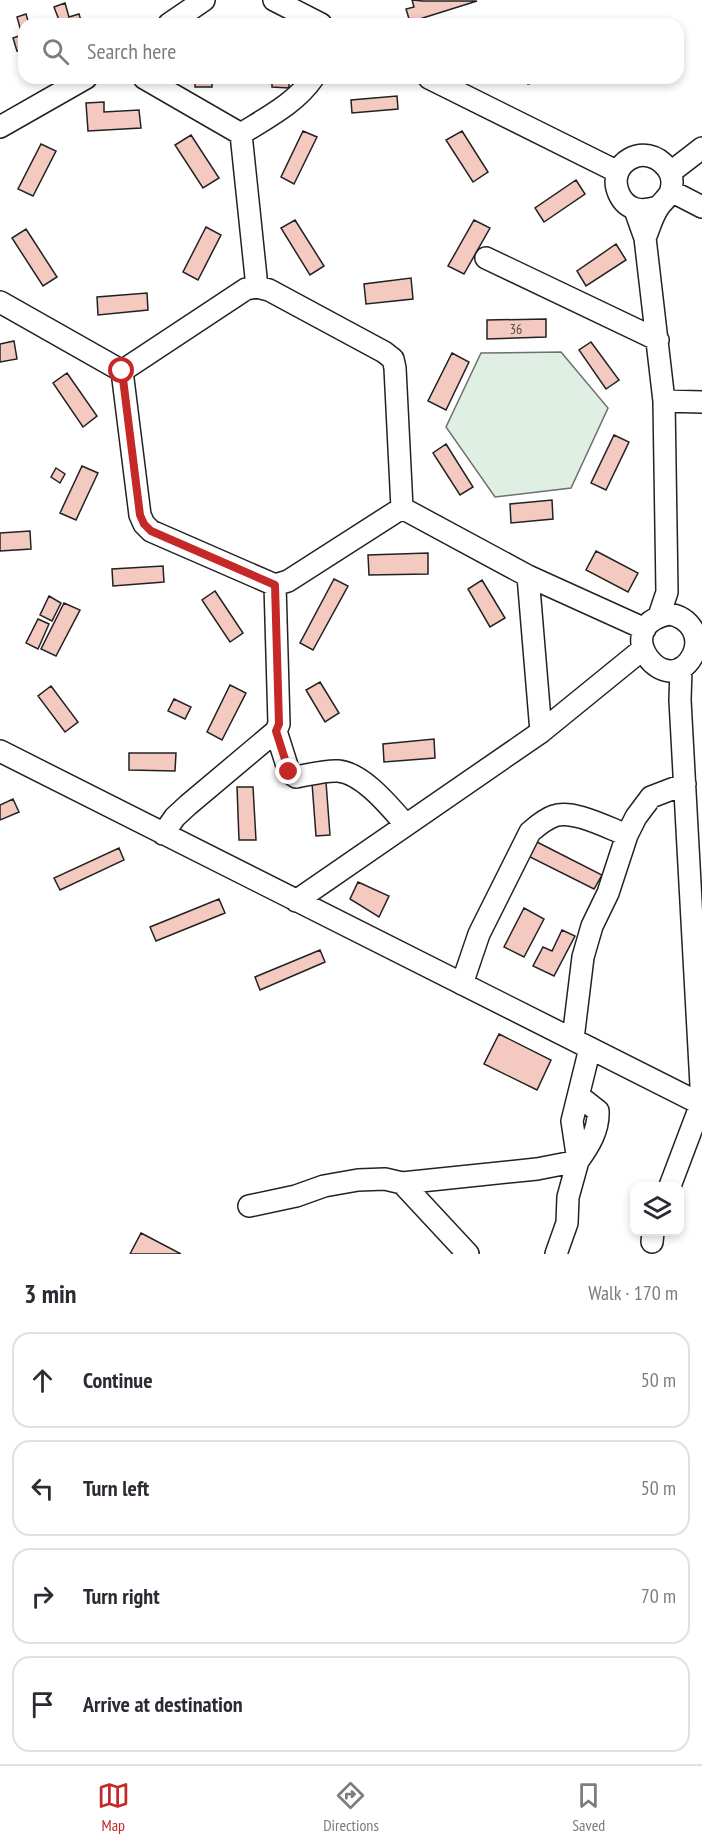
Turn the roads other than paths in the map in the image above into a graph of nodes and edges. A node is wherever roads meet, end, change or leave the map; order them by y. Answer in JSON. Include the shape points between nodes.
{"nodes":[{"id":1,"x":204,"y":0,"type":"edge"},
{"id":2,"x":274,"y":0,"type":"edge"},
{"id":3,"x":178,"y":18,"type":"edge"},
{"id":4,"x":309,"y":18,"type":"edge"},
{"id":5,"x":75,"y":84,"type":"edge"},
{"id":6,"x":154,"y":84,"type":"edge"},
{"id":7,"x":309,"y":84,"type":"edge"},
{"id":8,"x":441,"y":84,"type":"edge"},
{"id":9,"x":0,"y":127,"type":"edge"},
{"id":10,"x":241,"y":134,"type":"junction"},
{"id":11,"x":696,"y":151,"type":"edge"},
{"id":12,"x":618,"y":172,"type":"junction"},
{"id":13,"x":665,"y":182,"type":"junction"},
{"id":14,"x":702,"y":207,"type":"edge"},
{"id":15,"x":635,"y":210,"type":"junction"},
{"id":16,"x":645,"y":238,"type":"junction"},
{"id":17,"x":486,"y":258,"type":"dead end"},
{"id":18,"x":257,"y":287,"type":"junction"},
{"id":19,"x":0,"y":302,"type":"edge"},
{"id":20,"x":658,"y":340,"type":"junction"},
{"id":21,"x":122,"y":371,"type":"junction"},
{"id":22,"x":664,"y":401,"type":"junction"},
{"id":23,"x":702,"y":402,"type":"edge"},
{"id":24,"x":402,"y":508,"type":"junction"},
{"id":25,"x":528,"y":576,"type":"junction"},
{"id":26,"x":275,"y":585,"type":"junction"},
{"id":27,"x":669,"y":625,"type":"edge"},
{"id":28,"x":672,"y":668,"type":"junction"},
{"id":29,"x":276,"y":731,"type":"junction"},
{"id":30,"x":541,"y":732,"type":"junction"},
{"id":31,"x":0,"y":751,"type":"edge"},
{"id":32,"x":685,"y":783,"type":"junction"},
{"id":33,"x":406,"y":825,"type":"junction"},
{"id":34,"x":163,"y":834,"type":"junction"},
{"id":35,"x":627,"y":835,"type":"junction"},
{"id":36,"x":296,"y":901,"type":"junction"},
{"id":37,"x":462,"y":984,"type":"junction"},
{"id":38,"x":581,"y":1044,"type":"junction"},
{"id":39,"x":701,"y":1104,"type":"edge"},
{"id":40,"x":578,"y":1161,"type":"junction"},
{"id":41,"x":672,"y":1182,"type":"edge"},
{"id":42,"x":402,"y":1183,"type":"junction"},
{"id":43,"x":249,"y":1206,"type":"dead end"},
{"id":44,"x":468,"y":1254,"type":"edge"},
{"id":45,"x":556,"y":1254,"type":"edge"}],
"edges":[{"from":1,"to":3,"type":"street"},
{"from":2,"to":4,"type":"street"},
{"from":5,"to":9,"type":"street"},
{"from":6,"to":10,"type":"street"},
{"from":7,"to":10,"type":"street"},
{"from":8,"to":12,"type":"street"},
{"from":10,"to":18,"type":"street"},
{"from":11,"to":13,"type":"street"},
{"from":12,"to":13,"type":"street","via":[[632,157],[652,155]]},
{"from":12,"to":15,"type":"street","via":[[617,191]]},
{"from":13,"to":14,"type":"street"},
{"from":13,"to":15,"type":"street","via":[[648,210]]},
{"from":13,"to":16,"type":"street"},
{"from":15,"to":16,"type":"street"},
{"from":16,"to":20,"type":"street"},
{"from":17,"to":20,"type":"street"},
{"from":18,"to":21,"type":"street","via":[[246,289]]},
{"from":18,"to":24,"type":"street","via":[[393,359]]},
{"from":19,"to":21,"type":"street"},
{"from":20,"to":22,"type":"street"},
{"from":21,"to":26,"type":"street","via":[[144,524],[151,531]]},
{"from":22,"to":23,"type":"street"},
{"from":22,"to":27,"type":"street"},
{"from":24,"to":25,"type":"street"},
{"from":24,"to":26,"type":"street","via":[[288,581]]},
{"from":25,"to":27,"type":"street"},
{"from":25,"to":30,"type":"street"},
{"from":26,"to":29,"type":"street","via":[[279,724]]},
{"from":27,"to":28,"type":"street","via":[[647,658],[655,665]]},
{"from":27,"to":28,"type":"street","via":[[694,629],[696,639],[691,658]]},
{"from":27,"to":30,"type":"street"},
{"from":28,"to":32,"type":"street","via":[[680,700]]},
{"from":29,"to":33,"type":"street","via":[[289,772],[296,777],[337,771],[348,774],[367,785]]},
{"from":29,"to":34,"type":"street","via":[[188,805]]},
{"from":30,"to":33,"type":"street"},
{"from":31,"to":34,"type":"street"},
{"from":32,"to":35,"type":"street","via":[[651,797]]},
{"from":32,"to":39,"type":"street"},
{"from":33,"to":36,"type":"street"},
{"from":34,"to":36,"type":"street"},
{"from":35,"to":37,"type":"street","via":[[578,816],[556,815],[530,832],[479,933]]},
{"from":35,"to":38,"type":"street","via":[[583,957]]},
{"from":36,"to":37,"type":"street"},
{"from":37,"to":38,"type":"street"},
{"from":38,"to":39,"type":"street"},
{"from":38,"to":40,"type":"street","via":[[579,1096],[572,1121]]},
{"from":39,"to":41,"type":"street"},
{"from":40,"to":42,"type":"street"},
{"from":40,"to":45,"type":"street","via":[[568,1197],[567,1223]]},
{"from":42,"to":43,"type":"street","via":[[358,1180]]},
{"from":42,"to":44,"type":"street"}]}
